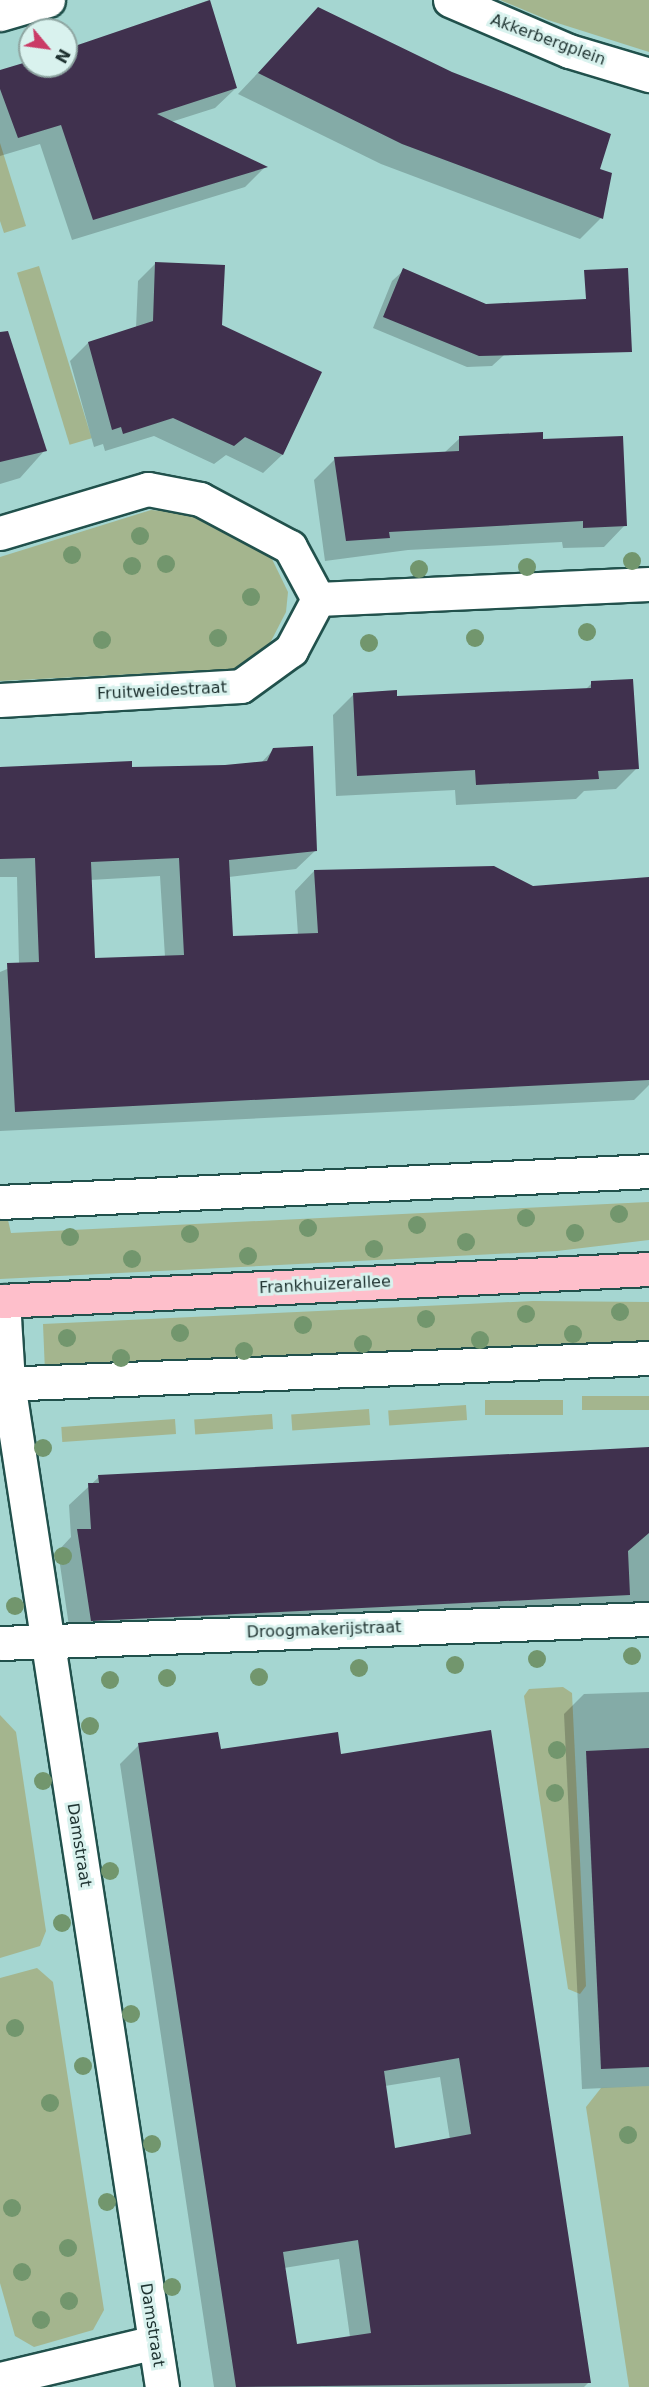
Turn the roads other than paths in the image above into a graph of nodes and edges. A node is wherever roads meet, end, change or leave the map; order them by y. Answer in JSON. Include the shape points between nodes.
{"nodes":[{"id":1,"x":48,"y":0,"type":"edge"},
{"id":2,"x":450,"y":0,"type":"edge"},
{"id":3,"x":0,"y":14,"type":"edge"},
{"id":4,"x":649,"y":75,"type":"edge"},
{"id":5,"x":0,"y":533,"type":"edge"},
{"id":6,"x":649,"y":584,"type":"edge"},
{"id":7,"x":318,"y":598,"type":"junction"},
{"id":8,"x":0,"y":700,"type":"edge"},
{"id":9,"x":649,"y":1171,"type":"edge"},
{"id":10,"x":0,"y":1202,"type":"edge"},
{"id":11,"x":649,"y":1269,"type":"edge"},
{"id":12,"x":1,"y":1301,"type":"edge"},
{"id":13,"x":649,"y":1358,"type":"edge"},
{"id":14,"x":4,"y":1384,"type":"edge"},
{"id":15,"x":649,"y":1619,"type":"edge"},
{"id":16,"x":47,"y":1640,"type":"junction"},
{"id":17,"x":0,"y":1643,"type":"edge"},
{"id":18,"x":155,"y":2342,"type":"junction"},
{"id":19,"x":0,"y":2379,"type":"edge"},
{"id":20,"x":162,"y":2387,"type":"edge"}],
"edges":[{"from":1,"to":3,"type":"street"},
{"from":2,"to":4,"type":"street","name":"Akkerbergplein","via":[[569,51]]},
{"from":5,"to":7,"type":"street","via":[[148,489],[200,498],[290,547]]},
{"from":6,"to":7,"type":"street"},
{"from":7,"to":8,"type":"street","name":"Fruitweidestraat","via":[[291,650],[241,686]]},
{"from":9,"to":10,"type":"street"},
{"from":11,"to":12,"type":"main road","name":"Frankhuizerallee"},
{"from":12,"to":14,"type":"street","name":"Damstraat"},
{"from":13,"to":14,"type":"street"},
{"from":14,"to":16,"type":"street","name":"Damstraat"},
{"from":15,"to":16,"type":"street","name":"Droogmakerijstraat"},
{"from":16,"to":17,"type":"street","name":"Droogmakerijstraat"},
{"from":16,"to":18,"type":"street","name":"Damstraat"},
{"from":18,"to":19,"type":"street"},
{"from":18,"to":20,"type":"street","name":"Damstraat"}]}
